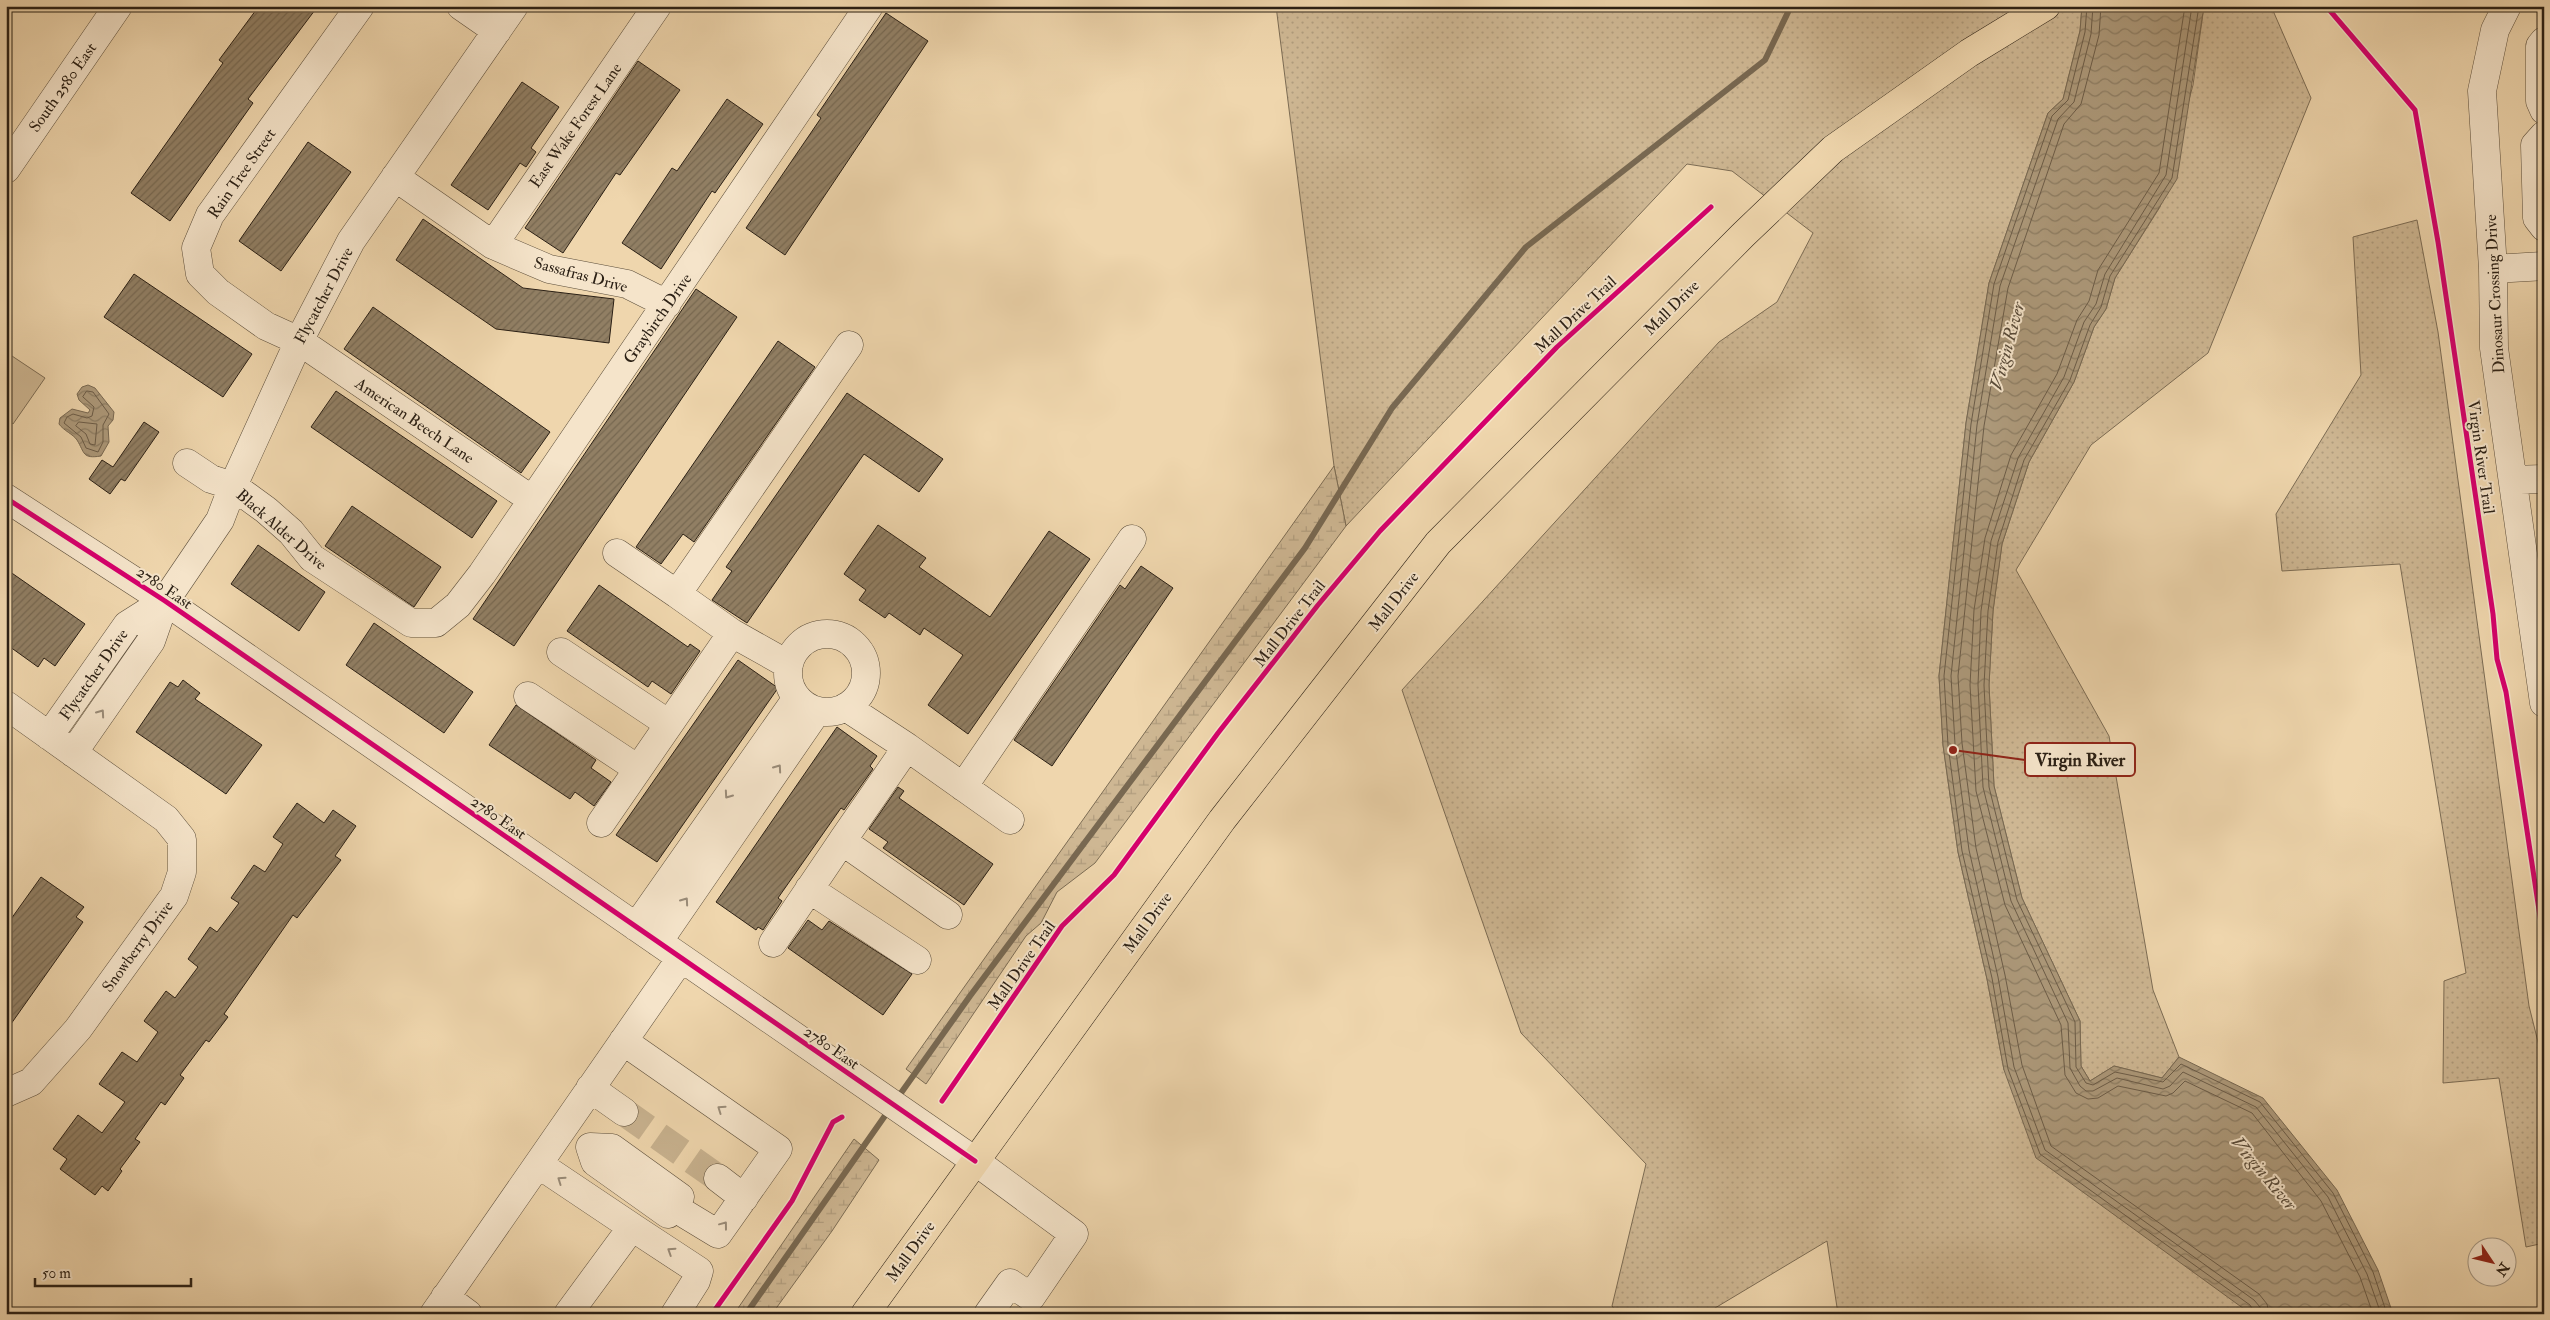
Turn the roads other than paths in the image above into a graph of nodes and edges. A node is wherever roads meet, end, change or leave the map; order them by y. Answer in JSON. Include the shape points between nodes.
{"nodes":[{"id":1,"x":118,"y":6,"type":"edge"},
{"id":2,"x":360,"y":6,"type":"edge"},
{"id":3,"x":461,"y":6,"type":"edge"},
{"id":4,"x":514,"y":6,"type":"edge"},
{"id":5,"x":657,"y":6,"type":"edge"},
{"id":6,"x":869,"y":6,"type":"edge"},
{"id":7,"x":2046,"y":6,"type":"edge"},
{"id":8,"x":2507,"y":6,"type":"edge"},
{"id":9,"x":497,"y":31,"type":"junction"},
{"id":10,"x":2544,"y":41,"type":"edge"},
{"id":11,"x":2544,"y":110,"type":"edge"},
{"id":12,"x":2544,"y":135,"type":"edge"},
{"id":13,"x":6,"y":168,"type":"edge"},
{"id":14,"x":395,"y":177,"type":"junction"},
{"id":15,"x":2544,"y":227,"type":"edge"},
{"id":16,"x":492,"y":244,"type":"junction"},
{"id":17,"x":2544,"y":266,"type":"edge"},
{"id":18,"x":2493,"y":269,"type":"junction"},
{"id":19,"x":667,"y":304,"type":"junction"},
{"id":20,"x":299,"y":341,"type":"junction"},
{"id":21,"x":849,"y":345,"type":"dead end"},
{"id":22,"x":187,"y":463,"type":"dead end"},
{"id":23,"x":2544,"y":479,"type":"edge"},
{"id":24,"x":2513,"y":480,"type":"junction"},
{"id":25,"x":232,"y":486,"type":"junction"},
{"id":26,"x":6,"y":498,"type":"edge"},
{"id":27,"x":531,"y":499,"type":"junction"},
{"id":28,"x":1132,"y":539,"type":"dead end"},
{"id":29,"x":617,"y":553,"type":"dead end"},
{"id":30,"x":677,"y":594,"type":"junction"},
{"id":31,"x":165,"y":601,"type":"junction"},
{"id":32,"x":436,"y":623,"type":"joint"},
{"id":33,"x":732,"y":633,"type":"junction"},
{"id":34,"x":561,"y":652,"type":"dead end"},
{"id":35,"x":2541,"y":657,"type":"edge"},
{"id":36,"x":789,"y":665,"type":"junction"},
{"id":37,"x":528,"y":696,"type":"dead end"},
{"id":38,"x":2544,"y":703,"type":"edge"},
{"id":39,"x":807,"y":704,"type":"junction"},
{"id":40,"x":6,"y":705,"type":"edge"},
{"id":41,"x":846,"y":707,"type":"junction"},
{"id":42,"x":669,"y":724,"type":"junction"},
{"id":43,"x":50,"y":736,"type":"junction"},
{"id":44,"x":907,"y":747,"type":"junction"},
{"id":45,"x":73,"y":753,"type":"junction"},
{"id":46,"x":638,"y":769,"type":"junction"},
{"id":47,"x":963,"y":787,"type":"junction"},
{"id":48,"x":1010,"y":820,"type":"dead end"},
{"id":49,"x":601,"y":823,"type":"dead end"},
{"id":50,"x":842,"y":841,"type":"junction"},
{"id":51,"x":809,"y":889,"type":"junction"},
{"id":52,"x":948,"y":915,"type":"dead end"},
{"id":53,"x":647,"y":934,"type":"junction"},
{"id":54,"x":772,"y":943,"type":"dead end"},
{"id":55,"x":681,"y":958,"type":"junction"},
{"id":56,"x":917,"y":960,"type":"dead end"},
{"id":57,"x":623,"y":1041,"type":"junction"},
{"id":58,"x":590,"y":1088,"type":"junction"},
{"id":59,"x":6,"y":1093,"type":"edge"},
{"id":60,"x":624,"y":1112,"type":"tunnel mouth"},
{"id":61,"x":563,"y":1128,"type":"junction"},
{"id":62,"x":975,"y":1160,"type":"junction"},
{"id":63,"x":538,"y":1164,"type":"junction"},
{"id":64,"x":718,"y":1178,"type":"tunnel mouth"},
{"id":65,"x":744,"y":1198,"type":"junction"},
{"id":66,"x":632,"y":1227,"type":"junction"},
{"id":67,"x":439,"y":1306,"type":"edge"},
{"id":68,"x":468,"y":1314,"type":"edge"},
{"id":69,"x":568,"y":1314,"type":"edge"},
{"id":70,"x":675,"y":1314,"type":"edge"},
{"id":71,"x":865,"y":1314,"type":"edge"},
{"id":72,"x":988,"y":1314,"type":"edge"}],
"edges":[{"from":1,"to":13,"type":"street","name":"South 2580 East"},
{"from":2,"to":20,"type":"street","name":"Rain Tree Street","via":[[210,215],[196,248],[200,274],[218,292],[266,326]]},
{"from":3,"to":9,"type":"street"},
{"from":4,"to":9,"type":"street","name":"Flycatcher Drive"},
{"from":5,"to":16,"type":"street","name":"East Wake Forest Lane"},
{"from":6,"to":19,"type":"street","name":"Graybirch Drive"},
{"from":7,"to":62,"type":"main road","name":"Mall Drive","via":[[1969,52],[1833,149],[1743,235],[1438,543],[1222,820]]},
{"from":8,"to":18,"type":"street","name":"Dinosaur Crossing Drive","via":[[2495,30],[2482,90]]},
{"from":9,"to":14,"type":"street","name":"Flycatcher Drive"},
{"from":10,"to":11,"type":"street","via":[[2540,46],[2540,101]]},
{"from":12,"to":15,"type":"street","via":[[2535,145],[2537,218]]},
{"from":14,"to":16,"type":"street","name":"Sassafras Drive"},
{"from":14,"to":20,"type":"street","name":"Flycatcher Drive","via":[[351,241]]},
{"from":16,"to":19,"type":"street","name":"Sassafras Drive","via":[[549,268],[627,284]]},
{"from":17,"to":18,"type":"street"},
{"from":18,"to":24,"type":"street","name":"Dinosaur Crossing Drive","via":[[2494,348]]},
{"from":19,"to":27,"type":"street","name":"Graybirch Drive"},
{"from":20,"to":25,"type":"street","name":"Flycatcher Drive"},
{"from":20,"to":27,"type":"street","name":"American Beech Lane"},
{"from":21,"to":30,"type":"street"},
{"from":22,"to":25,"type":"street","name":"Black Alder Drive","via":[[211,479]]},
{"from":23,"to":24,"type":"street"},
{"from":24,"to":35,"type":"street","name":"Dinosaur Crossing Drive"},
{"from":25,"to":31,"type":"street","name":"Flycatcher Drive","via":[[220,520]]},
{"from":25,"to":32,"type":"street","name":"Black Alder Drive","via":[[291,532],[312,558],[411,623]]},
{"from":26,"to":31,"type":"street","name":"2780 East"},
{"from":27,"to":32,"type":"street","name":"Graybirch Drive","via":[[458,605]]},
{"from":28,"to":47,"type":"street"},
{"from":29,"to":30,"type":"street"},
{"from":30,"to":33,"type":"street"},
{"from":31,"to":43,"type":"street","name":"Flycatcher Drive","via":[[127,625]]},
{"from":45,"to":31,"type":"street","name":"Flycatcher Drive","one_way":true,"via":[[151,640]]},
{"from":31,"to":53,"type":"street","name":"2780 East"},
{"from":33,"to":36,"type":"street"},
{"from":33,"to":42,"type":"street"},
{"from":34,"to":42,"type":"street"},
{"from":35,"to":38,"type":"street","name":"Dinosaur Crossing Drive"},
{"from":36,"to":39,"type":"street","via":[[791,688]]},
{"from":36,"to":41,"type":"street","via":[[794,652],[814,636],[839,636],[851,642],[860,651],[866,676],[864,688],[857,699]]},
{"from":37,"to":46,"type":"street"},
{"from":39,"to":41,"type":"street","via":[[827,713]]},
{"from":39,"to":53,"type":"street"},
{"from":40,"to":43,"type":"street","name":"Snowberry Drive"},
{"from":41,"to":44,"type":"street"},
{"from":42,"to":46,"type":"street"},
{"from":43,"to":45,"type":"street","name":"Snowberry Drive"},
{"from":44,"to":47,"type":"street"},
{"from":44,"to":50,"type":"street"},
{"from":45,"to":59,"type":"street","name":"Snowberry Drive","via":[[166,819],[182,839],[182,872],[174,896],[78,1029],[31,1082]]},
{"from":46,"to":49,"type":"street"},
{"from":47,"to":48,"type":"street"},
{"from":50,"to":51,"type":"street"},
{"from":50,"to":52,"type":"street"},
{"from":51,"to":54,"type":"street"},
{"from":51,"to":56,"type":"street"},
{"from":53,"to":55,"type":"street","name":"2780 East"},
{"from":55,"to":57,"type":"street"},
{"from":55,"to":62,"type":"street","name":"2780 East"},
{"from":57,"to":58,"type":"street"},
{"from":65,"to":57,"type":"street","one_way":true,"via":[[778,1149]]},
{"from":58,"to":60,"type":"street"},
{"from":58,"to":61,"type":"street"},
{"from":61,"to":63,"type":"street"},
{"from":61,"to":65,"type":"street","one_way":true,"via":[[590,1147],[595,1162],[718,1234]]},
{"from":62,"to":71,"type":"main road","name":"Mall Drive"},
{"from":62,"to":72,"type":"street","name":"2780 East","via":[[1074,1234],[1031,1297],[1010,1283]]},
{"from":66,"to":63,"type":"street","one_way":true},
{"from":63,"to":67,"type":"street"},
{"from":64,"to":65,"type":"street"},
{"from":66,"to":69,"type":"street"},
{"from":70,"to":66,"type":"street","one_way":true,"via":[[699,1272]]},
{"from":67,"to":68,"type":"street"}]}
